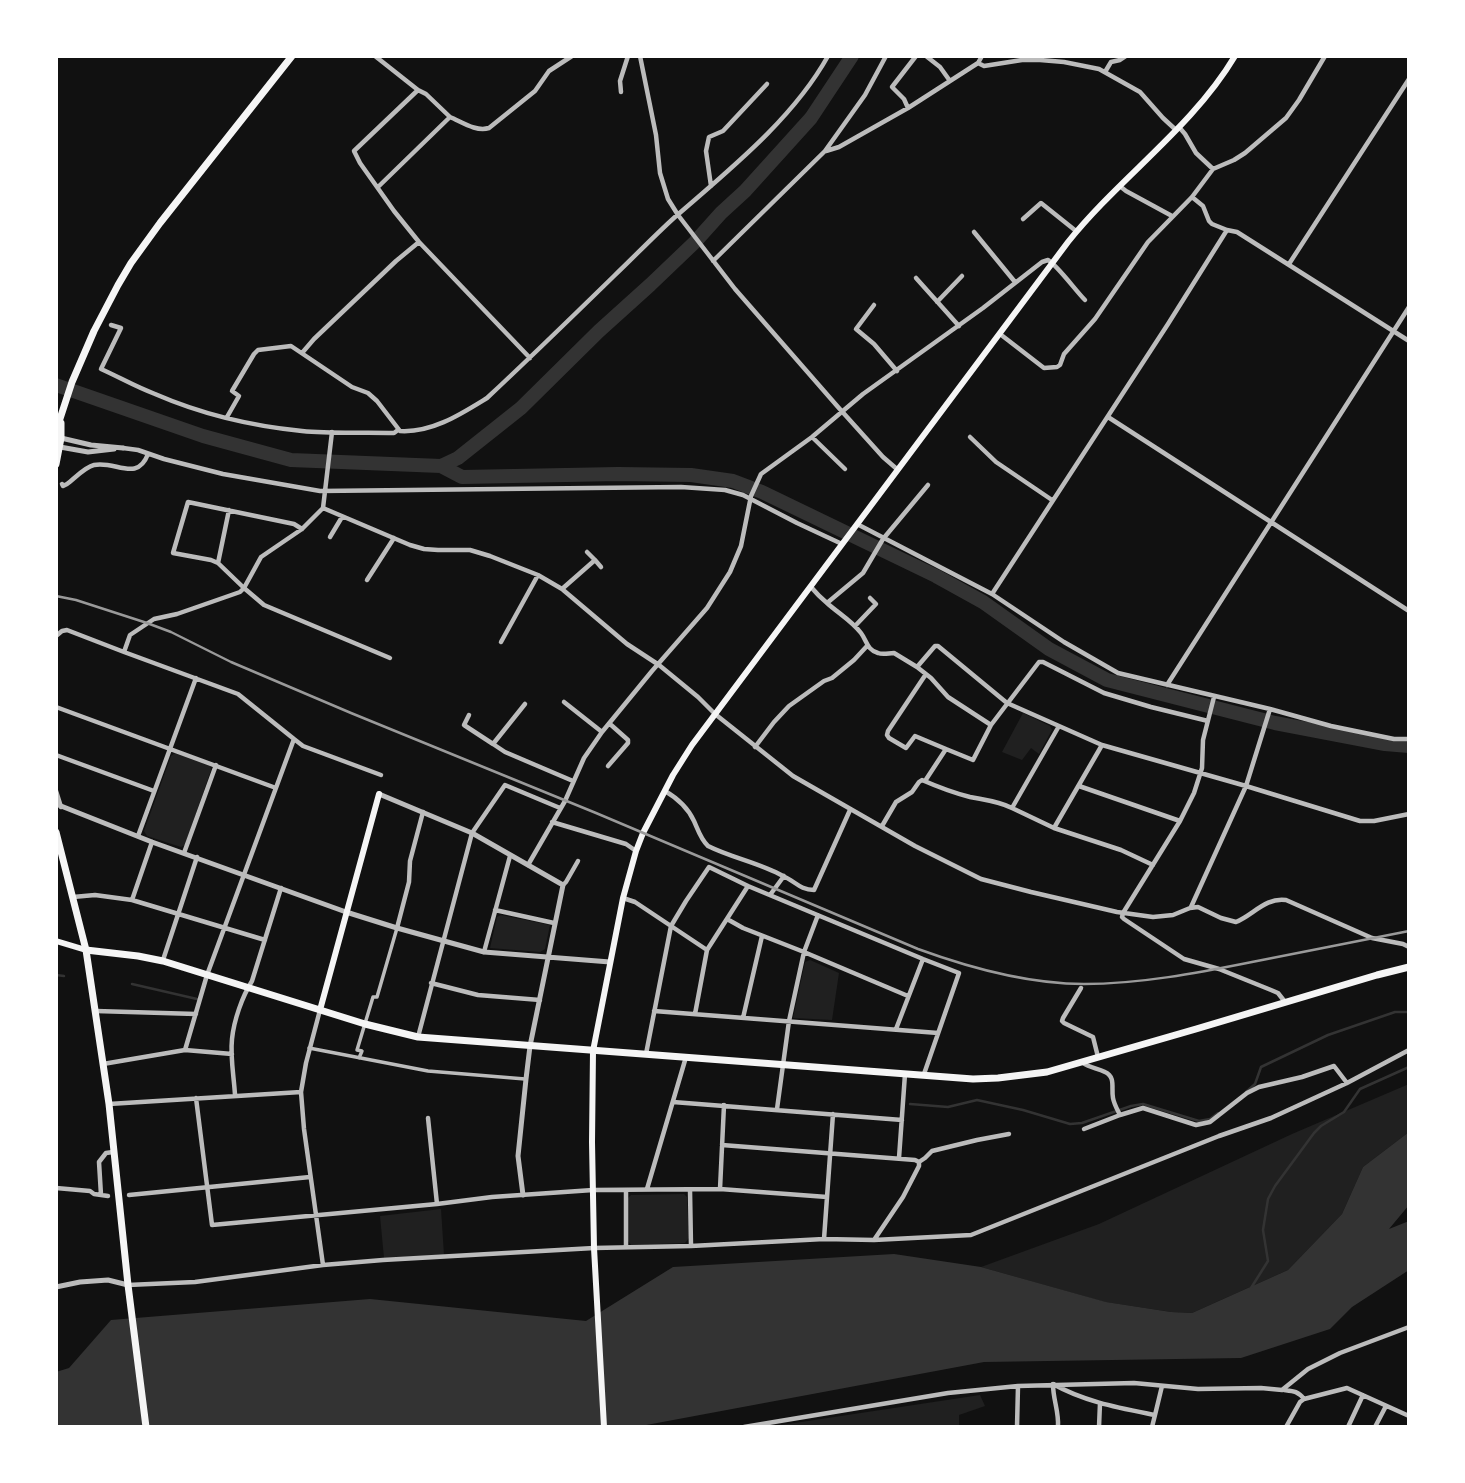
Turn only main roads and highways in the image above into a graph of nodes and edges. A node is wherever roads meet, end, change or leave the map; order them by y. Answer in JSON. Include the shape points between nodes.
{"nodes":[{"id":1,"x":292,"y":56,"type":"edge"},
{"id":2,"x":1235,"y":56,"type":"edge"},
{"id":3,"x":58,"y":435,"type":"edge"},
{"id":4,"x":58,"y":446,"type":"edge"},
{"id":5,"x":56,"y":464,"type":"edge"},
{"id":6,"x":379,"y":794,"type":"road end"},
{"id":7,"x":56,"y":832,"type":"edge"},
{"id":8,"x":56,"y":941,"type":"edge"},
{"id":9,"x":86,"y":950,"type":"junction"},
{"id":10,"x":1409,"y":967,"type":"edge"},
{"id":11,"x":320,"y":1010,"type":"junction"},
{"id":12,"x":593,"y":1051,"type":"junction"},
{"id":13,"x":146,"y":1427,"type":"edge"},
{"id":14,"x":604,"y":1427,"type":"edge"}],
"edges":[{"from":1,"to":3,"type":"main road","via":[[139,253],[78,366]]},
{"from":2,"to":12,"type":"main road","via":[[1177,129],[1076,231],[681,761],[636,851]]},
{"from":3,"to":4,"type":"main road"},
{"from":4,"to":5,"type":"main road"},
{"from":6,"to":11,"type":"main road"},
{"from":7,"to":9,"type":"main road"},
{"from":8,"to":9,"type":"main road"},
{"from":9,"to":11,"type":"main road","via":[[163,961]]},
{"from":9,"to":13,"type":"main road","via":[[109,1104]]},
{"from":10,"to":12,"type":"main road","via":[[1047,1072],[998,1078]]},
{"from":11,"to":12,"type":"main road","via":[[418,1037]]},
{"from":12,"to":14,"type":"main road","via":[[593,1190]]}]}
